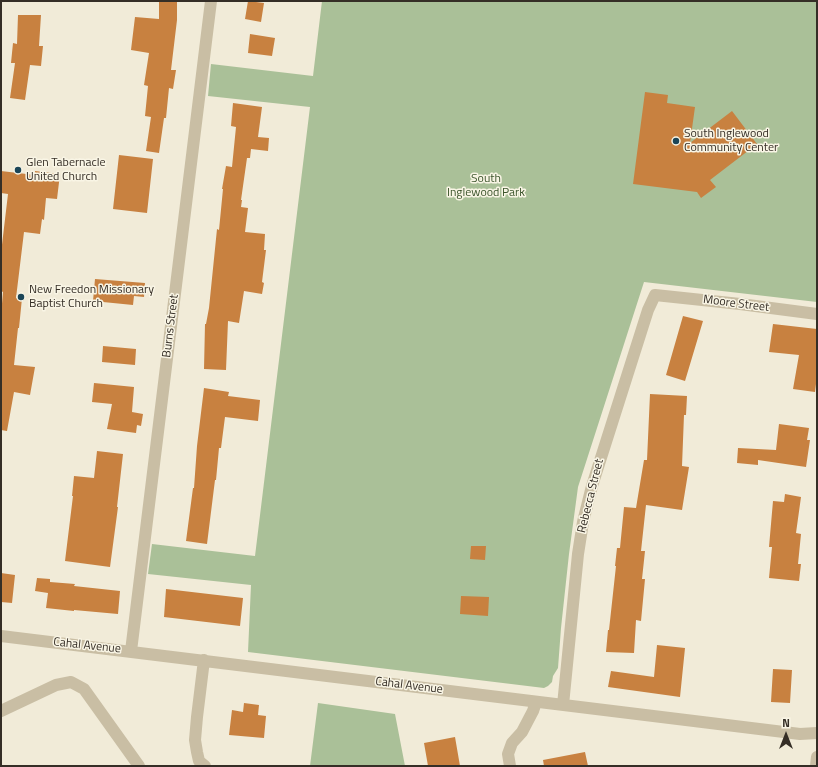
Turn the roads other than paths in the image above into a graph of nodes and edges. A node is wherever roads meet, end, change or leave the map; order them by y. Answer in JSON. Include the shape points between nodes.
{"nodes":[{"id":1,"x":211,"y":1,"type":"edge"},
{"id":2,"x":655,"y":294,"type":"joint"},
{"id":3,"x":817,"y":314,"type":"edge"},
{"id":4,"x":1,"y":636,"type":"edge"},
{"id":5,"x":131,"y":651,"type":"junction"},
{"id":6,"x":204,"y":660,"type":"junction"},
{"id":7,"x":536,"y":702,"type":"junction"},
{"id":8,"x":563,"y":705,"type":"junction"},
{"id":9,"x":1,"y":711,"type":"edge"},
{"id":10,"x":817,"y":733,"type":"edge"},
{"id":11,"x":817,"y":757,"type":"edge"},
{"id":12,"x":139,"y":766,"type":"edge"},
{"id":13,"x":205,"y":766,"type":"edge"},
{"id":14,"x":510,"y":766,"type":"edge"},
{"id":15,"x":816,"y":766,"type":"edge"}],
"edges":[{"from":1,"to":5,"type":"street","name":"Burns Street"},
{"from":2,"to":3,"type":"street","name":"Moore Street"},
{"from":2,"to":8,"type":"street","name":"Rebecca Street","via":[[594,478],[583,522]]},
{"from":4,"to":5,"type":"street","name":"Cahal Avenue"},
{"from":5,"to":6,"type":"street","name":"Cahal Avenue"},
{"from":6,"to":7,"type":"street","name":"Cahal Avenue"},
{"from":6,"to":13,"type":"street","via":[[195,740],[199,761]]},
{"from":7,"to":8,"type":"street","name":"Cahal Avenue"},
{"from":7,"to":14,"type":"street","via":[[522,732],[512,743],[508,754]]},
{"from":8,"to":10,"type":"street","name":"Cahal Avenue","via":[[800,734]]},
{"from":9,"to":12,"type":"street","via":[[56,685],[71,682],[84,689]]},
{"from":11,"to":15,"type":"street"}]}
